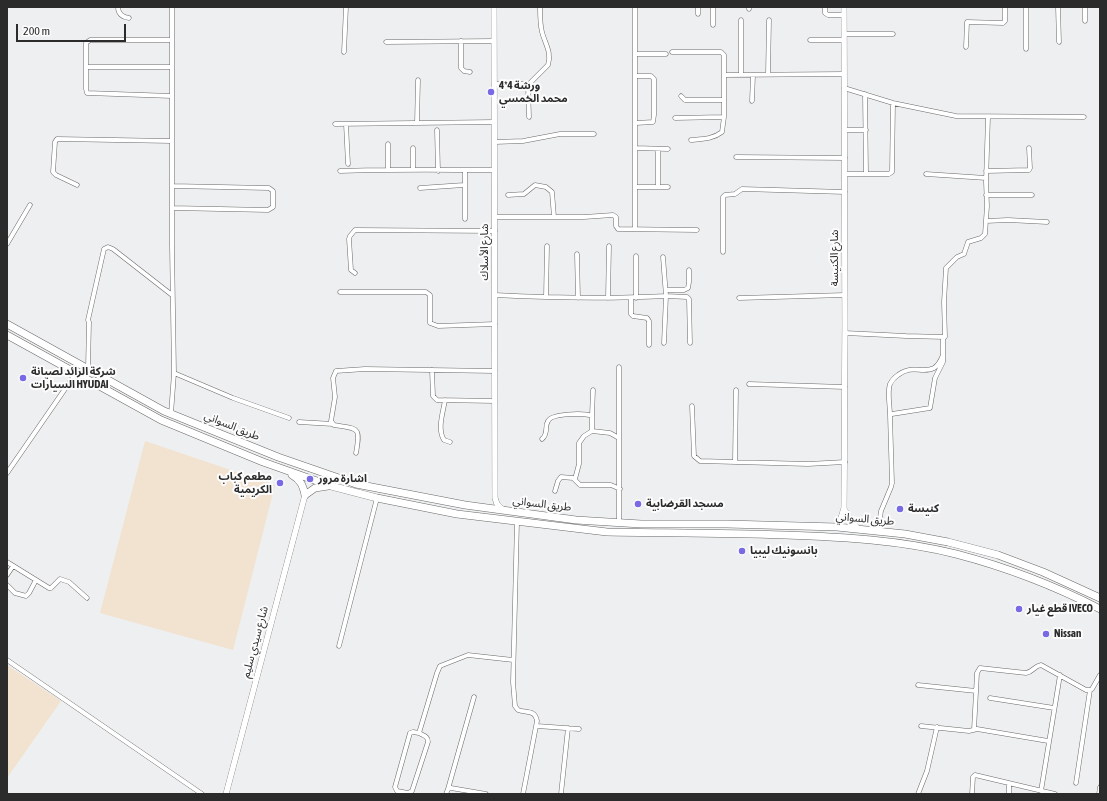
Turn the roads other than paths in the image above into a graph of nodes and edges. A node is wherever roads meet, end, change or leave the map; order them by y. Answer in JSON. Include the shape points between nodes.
{"nodes":[{"id":1,"x":118,"y":7,"type":"edge"},
{"id":2,"x":172,"y":7,"type":"edge"},
{"id":3,"x":346,"y":7,"type":"edge"},
{"id":4,"x":494,"y":7,"type":"edge"},
{"id":5,"x":540,"y":7,"type":"edge"},
{"id":6,"x":635,"y":7,"type":"edge"},
{"id":7,"x":698,"y":7,"type":"edge"},
{"id":8,"x":713,"y":7,"type":"edge"},
{"id":9,"x":825,"y":7,"type":"edge"},
{"id":10,"x":844,"y":7,"type":"edge"},
{"id":11,"x":1005,"y":7,"type":"edge"},
{"id":12,"x":1026,"y":7,"type":"edge"},
{"id":13,"x":1058,"y":7,"type":"edge"},
{"id":14,"x":1085,"y":7,"type":"edge"},
{"id":15,"x":698,"y":14,"type":"dead end"},
{"id":16,"x":844,"y":15,"type":"junction"},
{"id":17,"x":129,"y":18,"type":"dead end"},
{"id":18,"x":741,"y":20,"type":"dead end"},
{"id":19,"x":769,"y":20,"type":"dead end"},
{"id":20,"x":1085,"y":21,"type":"dead end"},
{"id":21,"x":713,"y":25,"type":"dead end"},
{"id":22,"x":893,"y":34,"type":"dead end"},
{"id":23,"x":844,"y":37,"type":"junction"},
{"id":24,"x":172,"y":40,"type":"junction"},
{"id":25,"x":494,"y":40,"type":"junction"},
{"id":26,"x":810,"y":40,"type":"dead end"},
{"id":27,"x":460,"y":41,"type":"junction"},
{"id":28,"x":386,"y":42,"type":"dead end"},
{"id":29,"x":1059,"y":42,"type":"dead end"},
{"id":30,"x":966,"y":47,"type":"dead end"},
{"id":31,"x":1026,"y":49,"type":"dead end"},
{"id":32,"x":344,"y":52,"type":"dead end"},
{"id":33,"x":672,"y":52,"type":"dead end"},
{"id":34,"x":635,"y":54,"type":"junction"},
{"id":35,"x":666,"y":54,"type":"dead end"},
{"id":36,"x":86,"y":67,"type":"junction"},
{"id":37,"x":172,"y":67,"type":"junction"},
{"id":38,"x":470,"y":72,"type":"dead end"},
{"id":39,"x":768,"y":74,"type":"junction"},
{"id":40,"x":844,"y":74,"type":"junction"},
{"id":41,"x":724,"y":75,"type":"junction"},
{"id":42,"x":741,"y":75,"type":"junction"},
{"id":43,"x":753,"y":75,"type":"junction"},
{"id":44,"x":635,"y":76,"type":"junction"},
{"id":45,"x":418,"y":80,"type":"dead end"},
{"id":46,"x":494,"y":84,"type":"junction"},
{"id":47,"x":529,"y":84,"type":"junction"},
{"id":48,"x":844,"y":88,"type":"junction"},
{"id":49,"x":865,"y":94,"type":"junction"},
{"id":50,"x":172,"y":96,"type":"junction"},
{"id":51,"x":681,"y":96,"type":"dead end"},
{"id":52,"x":724,"y":100,"type":"junction"},
{"id":53,"x":752,"y":100,"type":"dead end"},
{"id":54,"x":893,"y":103,"type":"junction"},
{"id":55,"x":529,"y":117,"type":"dead end"},
{"id":56,"x":724,"y":117,"type":"junction"},
{"id":57,"x":988,"y":117,"type":"junction"},
{"id":58,"x":1084,"y":117,"type":"dead end"},
{"id":59,"x":675,"y":118,"type":"dead end"},
{"id":60,"x":494,"y":122,"type":"junction"},
{"id":61,"x":417,"y":123,"type":"junction"},
{"id":62,"x":636,"y":123,"type":"junction"},
{"id":63,"x":335,"y":124,"type":"dead end"},
{"id":64,"x":346,"y":124,"type":"junction"},
{"id":65,"x":437,"y":130,"type":"dead end"},
{"id":66,"x":845,"y":130,"type":"junction"},
{"id":67,"x":866,"y":130,"type":"junction"},
{"id":68,"x":594,"y":134,"type":"dead end"},
{"id":69,"x":691,"y":140,"type":"dead end"},
{"id":70,"x":172,"y":141,"type":"junction"},
{"id":71,"x":495,"y":142,"type":"junction"},
{"id":72,"x":388,"y":144,"type":"dead end"},
{"id":73,"x":413,"y":148,"type":"dead end"},
{"id":74,"x":636,"y":148,"type":"junction"},
{"id":75,"x":1029,"y":148,"type":"dead end"},
{"id":76,"x":658,"y":149,"type":"junction"},
{"id":77,"x":668,"y":149,"type":"dead end"},
{"id":78,"x":736,"y":157,"type":"dead end"},
{"id":79,"x":845,"y":158,"type":"junction"},
{"id":80,"x":348,"y":164,"type":"dead end"},
{"id":81,"x":388,"y":169,"type":"junction"},
{"id":82,"x":413,"y":170,"type":"junction"},
{"id":83,"x":465,"y":170,"type":"junction"},
{"id":84,"x":494,"y":170,"type":"junction"},
{"id":85,"x":340,"y":171,"type":"dead end"},
{"id":86,"x":438,"y":171,"type":"junction"},
{"id":87,"x":986,"y":171,"type":"junction"},
{"id":88,"x":866,"y":173,"type":"junction"},
{"id":89,"x":845,"y":174,"type":"junction"},
{"id":90,"x":926,"y":174,"type":"dead end"},
{"id":91,"x":986,"y":178,"type":"junction"},
{"id":92,"x":77,"y":185,"type":"dead end"},
{"id":93,"x":172,"y":186,"type":"junction"},
{"id":94,"x":464,"y":186,"type":"junction"},
{"id":95,"x":636,"y":187,"type":"junction"},
{"id":96,"x":658,"y":187,"type":"junction"},
{"id":97,"x":668,"y":187,"type":"dead end"},
{"id":98,"x":420,"y":188,"type":"dead end"},
{"id":99,"x":845,"y":192,"type":"junction"},
{"id":100,"x":508,"y":195,"type":"dead end"},
{"id":101,"x":986,"y":195,"type":"junction"},
{"id":102,"x":1032,"y":195,"type":"dead end"},
{"id":103,"x":30,"y":205,"type":"dead end"},
{"id":104,"x":172,"y":208,"type":"junction"},
{"id":105,"x":495,"y":217,"type":"junction"},
{"id":106,"x":554,"y":217,"type":"junction"},
{"id":107,"x":465,"y":219,"type":"dead end"},
{"id":108,"x":986,"y":221,"type":"junction"},
{"id":109,"x":1047,"y":222,"type":"dead end"},
{"id":110,"x":636,"y":228,"type":"junction"},
{"id":111,"x":697,"y":230,"type":"dead end"},
{"id":112,"x":495,"y":231,"type":"junction"},
{"id":113,"x":7,"y":244,"type":"edge"},
{"id":114,"x":547,"y":246,"type":"dead end"},
{"id":115,"x":609,"y":246,"type":"dead end"},
{"id":116,"x":723,"y":252,"type":"dead end"},
{"id":117,"x":577,"y":254,"type":"dead end"},
{"id":118,"x":636,"y":256,"type":"dead end"},
{"id":119,"x":663,"y":257,"type":"dead end"},
{"id":120,"x":689,"y":270,"type":"dead end"},
{"id":121,"x":355,"y":273,"type":"dead end"},
{"id":122,"x":666,"y":290,"type":"junction"},
{"id":123,"x":340,"y":292,"type":"dead end"},
{"id":124,"x":172,"y":295,"type":"junction"},
{"id":125,"x":495,"y":295,"type":"junction"},
{"id":126,"x":845,"y":295,"type":"junction"},
{"id":127,"x":666,"y":296,"type":"junction"},
{"id":128,"x":546,"y":297,"type":"junction"},
{"id":129,"x":578,"y":298,"type":"junction"},
{"id":130,"x":608,"y":298,"type":"junction"},
{"id":131,"x":631,"y":298,"type":"junction"},
{"id":132,"x":636,"y":298,"type":"junction"},
{"id":133,"x":739,"y":298,"type":"dead end"},
{"id":134,"x":7,"y":324,"type":"edge"},
{"id":135,"x":495,"y":324,"type":"junction"},
{"id":136,"x":845,"y":333,"type":"junction"},
{"id":137,"x":7,"y":335,"type":"edge"},
{"id":138,"x":943,"y":338,"type":"junction"},
{"id":139,"x":690,"y":342,"type":"dead end"},
{"id":140,"x":664,"y":343,"type":"dead end"},
{"id":141,"x":649,"y":345,"type":"dead end"},
{"id":142,"x":944,"y":355,"type":"junction"},
{"id":143,"x":619,"y":367,"type":"dead end"},
{"id":144,"x":88,"y":368,"type":"junction"},
{"id":145,"x":432,"y":370,"type":"junction"},
{"id":146,"x":495,"y":371,"type":"junction"},
{"id":147,"x":76,"y":373,"type":"junction"},
{"id":148,"x":174,"y":373,"type":"junction"},
{"id":149,"x":749,"y":384,"type":"dead end"},
{"id":150,"x":845,"y":387,"type":"junction"},
{"id":151,"x":593,"y":390,"type":"dead end"},
{"id":152,"x":736,"y":390,"type":"dead end"},
{"id":153,"x":131,"y":392,"type":"junction"},
{"id":154,"x":123,"y":399,"type":"junction"},
{"id":155,"x":445,"y":400,"type":"junction"},
{"id":156,"x":148,"y":401,"type":"junction"},
{"id":157,"x":495,"y":401,"type":"junction"},
{"id":158,"x":692,"y":406,"type":"dead end"},
{"id":159,"x":142,"y":410,"type":"junction"},
{"id":160,"x":171,"y":414,"type":"junction"},
{"id":161,"x":890,"y":415,"type":"junction"},
{"id":162,"x":592,"y":416,"type":"junction"},
{"id":163,"x":289,"y":418,"type":"dead end"},
{"id":164,"x":299,"y":422,"type":"dead end"},
{"id":165,"x":333,"y":424,"type":"junction"},
{"id":166,"x":592,"y":431,"type":"junction"},
{"id":167,"x":619,"y":438,"type":"junction"},
{"id":168,"x":542,"y":439,"type":"dead end"},
{"id":169,"x":450,"y":442,"type":"dead end"},
{"id":170,"x":356,"y":453,"type":"dead end"},
{"id":171,"x":735,"y":462,"type":"junction"},
{"id":172,"x":845,"y":462,"type":"junction"},
{"id":173,"x":284,"y":470,"type":"junction"},
{"id":174,"x":7,"y":473,"type":"edge"},
{"id":175,"x":575,"y":479,"type":"junction"},
{"id":176,"x":331,"y":486,"type":"junction"},
{"id":177,"x":620,"y":489,"type":"junction"},
{"id":178,"x":555,"y":491,"type":"dead end"},
{"id":179,"x":305,"y":495,"type":"junction"},
{"id":180,"x":377,"y":498,"type":"junction"},
{"id":181,"x":495,"y":498,"type":"junction"},
{"id":182,"x":486,"y":508,"type":"junction"},
{"id":183,"x":844,"y":508,"type":"junction"},
{"id":184,"x":503,"y":510,"type":"junction"},
{"id":185,"x":517,"y":522,"type":"junction"},
{"id":186,"x":619,"y":523,"type":"junction"},
{"id":187,"x":837,"y":527,"type":"junction"},
{"id":188,"x":858,"y":529,"type":"junction"},
{"id":189,"x":878,"y":531,"type":"junction"},
{"id":190,"x":7,"y":562,"type":"edge"},
{"id":191,"x":13,"y":566,"type":"junction"},
{"id":192,"x":7,"y":575,"type":"edge"},
{"id":193,"x":36,"y":580,"type":"junction"},
{"id":194,"x":7,"y":585,"type":"edge"},
{"id":195,"x":87,"y":598,"type":"dead end"},
{"id":196,"x":1100,"y":598,"type":"edge"},
{"id":197,"x":1100,"y":609,"type":"edge"},
{"id":198,"x":339,"y":646,"type":"dead end"},
{"id":199,"x":7,"y":660,"type":"edge"},
{"id":200,"x":513,"y":660,"type":"junction"},
{"id":201,"x":1060,"y":675,"type":"junction"},
{"id":202,"x":1100,"y":675,"type":"edge"},
{"id":203,"x":918,"y":685,"type":"dead end"},
{"id":204,"x":1090,"y":690,"type":"junction"},
{"id":205,"x":976,"y":691,"type":"junction"},
{"id":206,"x":474,"y":697,"type":"dead end"},
{"id":207,"x":990,"y":698,"type":"dead end"},
{"id":208,"x":1054,"y":708,"type":"junction"},
{"id":209,"x":537,"y":726,"type":"junction"},
{"id":210,"x":922,"y":726,"type":"dead end"},
{"id":211,"x":937,"y":727,"type":"junction"},
{"id":212,"x":568,"y":728,"type":"junction"},
{"id":213,"x":579,"y":729,"type":"dead end"},
{"id":214,"x":974,"y":730,"type":"junction"},
{"id":215,"x":419,"y":733,"type":"junction"},
{"id":216,"x":1048,"y":741,"type":"junction"},
{"id":217,"x":1076,"y":783,"type":"dead end"},
{"id":218,"x":1009,"y":784,"type":"junction"},
{"id":219,"x":1100,"y":788,"type":"edge"},
{"id":220,"x":448,"y":789,"type":"junction"},
{"id":221,"x":1041,"y":791,"type":"junction"},
{"id":222,"x":202,"y":794,"type":"edge"},
{"id":223,"x":226,"y":794,"type":"edge"},
{"id":224,"x":446,"y":794,"type":"edge"},
{"id":225,"x":486,"y":794,"type":"edge"},
{"id":226,"x":523,"y":794,"type":"edge"},
{"id":227,"x":561,"y":794,"type":"edge"},
{"id":228,"x":918,"y":794,"type":"edge"},
{"id":229,"x":972,"y":794,"type":"edge"},
{"id":230,"x":1009,"y":794,"type":"edge"},
{"id":231,"x":1055,"y":794,"type":"edge"},
{"id":232,"x":1099,"y":794,"type":"edge"}],
"edges":[{"from":1,"to":17,"type":"street","via":[[120,14]]},
{"from":2,"to":24,"type":"street"},
{"from":3,"to":32,"type":"street"},
{"from":4,"to":25,"type":"main road","name":"شارع الأسلاك"},
{"from":5,"to":47,"type":"street","via":[[542,33],[547,44],[549,62]]},
{"from":6,"to":34,"type":"street"},
{"from":7,"to":15,"type":"street"},
{"from":8,"to":21,"type":"street"},
{"from":9,"to":16,"type":"street","via":[[825,13],[828,15]]},
{"from":10,"to":16,"type":"main road","name":"شارع الكنيسة"},
{"from":11,"to":30,"type":"street","via":[[1003,23],[967,22]]},
{"from":12,"to":31,"type":"street"},
{"from":13,"to":29,"type":"street"},
{"from":14,"to":20,"type":"street"},
{"from":16,"to":23,"type":"main road","name":"شارع الكنيسة"},
{"from":18,"to":42,"type":"street"},
{"from":19,"to":39,"type":"street"},
{"from":22,"to":23,"type":"street"},
{"from":23,"to":26,"type":"street"},
{"from":23,"to":40,"type":"main road","name":"شارع الكنيسة"},
{"from":24,"to":36,"type":"street","via":[[88,40]]},
{"from":24,"to":37,"type":"street"},
{"from":25,"to":27,"type":"street"},
{"from":25,"to":46,"type":"main road","name":"شارع الأسلاك"},
{"from":27,"to":28,"type":"street"},
{"from":27,"to":38,"type":"street","via":[[461,68]]},
{"from":33,"to":41,"type":"street","via":[[721,52],[724,55]]},
{"from":34,"to":35,"type":"street"},
{"from":34,"to":44,"type":"street"},
{"from":36,"to":37,"type":"street"},
{"from":36,"to":50,"type":"street","via":[[88,94]]},
{"from":37,"to":50,"type":"street"},
{"from":39,"to":40,"type":"street"},
{"from":39,"to":43,"type":"street"},
{"from":40,"to":48,"type":"main road","name":"شارع الكنيسة"},
{"from":41,"to":42,"type":"street"},
{"from":41,"to":52,"type":"street"},
{"from":42,"to":43,"type":"street"},
{"from":43,"to":53,"type":"street"},
{"from":44,"to":62,"type":"street"},
{"from":44,"to":62,"type":"street","via":[[651,76],[654,79],[653,122]]},
{"from":45,"to":61,"type":"street"},
{"from":46,"to":47,"type":"street"},
{"from":46,"to":60,"type":"main road","name":"شارع الأسلاك"},
{"from":47,"to":55,"type":"street"},
{"from":48,"to":49,"type":"street"},
{"from":48,"to":66,"type":"main road","name":"شارع الكنيسة"},
{"from":49,"to":54,"type":"street"},
{"from":49,"to":67,"type":"street"},
{"from":50,"to":70,"type":"street"},
{"from":51,"to":52,"type":"street","via":[[685,100]]},
{"from":52,"to":56,"type":"street"},
{"from":54,"to":57,"type":"street","via":[[956,116]]},
{"from":54,"to":88,"type":"street","via":[[892,172]]},
{"from":56,"to":59,"type":"street"},
{"from":56,"to":69,"type":"street","via":[[722,132],[718,135]]},
{"from":57,"to":58,"type":"street"},
{"from":57,"to":87,"type":"street"},
{"from":60,"to":61,"type":"street"},
{"from":60,"to":71,"type":"main road","name":"شارع الأسلاك"},
{"from":61,"to":64,"type":"street"},
{"from":62,"to":74,"type":"street"},
{"from":63,"to":64,"type":"street"},
{"from":64,"to":80,"type":"street"},
{"from":65,"to":86,"type":"street"},
{"from":66,"to":67,"type":"street"},
{"from":66,"to":79,"type":"main road","name":"شارع الكنيسة"},
{"from":67,"to":88,"type":"street"},
{"from":68,"to":71,"type":"street","via":[[560,134],[524,142]]},
{"from":70,"to":92,"type":"street","via":[[57,139],[53,172]]},
{"from":70,"to":93,"type":"street"},
{"from":71,"to":84,"type":"main road","name":"شارع الأسلاك"},
{"from":72,"to":81,"type":"street"},
{"from":73,"to":82,"type":"street"},
{"from":74,"to":76,"type":"street"},
{"from":74,"to":95,"type":"street"},
{"from":75,"to":87,"type":"street","via":[[1029,170]]},
{"from":76,"to":77,"type":"street"},
{"from":76,"to":96,"type":"street"},
{"from":78,"to":79,"type":"street"},
{"from":79,"to":89,"type":"main road","name":"شارع الكنيسة"},
{"from":81,"to":82,"type":"street"},
{"from":81,"to":85,"type":"street"},
{"from":82,"to":86,"type":"street"},
{"from":83,"to":84,"type":"street"},
{"from":83,"to":86,"type":"street"},
{"from":83,"to":94,"type":"street"},
{"from":84,"to":105,"type":"main road","name":"شارع الأسلاك"},
{"from":87,"to":91,"type":"street"},
{"from":88,"to":89,"type":"street"},
{"from":89,"to":99,"type":"main road","name":"شارع الكنيسة"},
{"from":90,"to":91,"type":"street"},
{"from":91,"to":101,"type":"street"},
{"from":93,"to":104,"type":"street"},
{"from":93,"to":104,"type":"street","via":[[269,188],[273,191],[273,207],[268,210]]},
{"from":94,"to":98,"type":"street"},
{"from":94,"to":107,"type":"street"},
{"from":95,"to":96,"type":"street"},
{"from":95,"to":110,"type":"street"},
{"from":96,"to":97,"type":"street"},
{"from":99,"to":116,"type":"street","via":[[742,189],[736,194],[725,195]]},
{"from":99,"to":126,"type":"main road","name":"شارع الكنيسة"},
{"from":100,"to":106,"type":"street","via":[[524,194],[535,185],[546,187],[552,192]]},
{"from":101,"to":102,"type":"street"},
{"from":101,"to":108,"type":"street"},
{"from":103,"to":113,"type":"street"},
{"from":104,"to":124,"type":"street"},
{"from":105,"to":106,"type":"street"},
{"from":105,"to":112,"type":"main road","name":"شارع الأسلاك"},
{"from":106,"to":110,"type":"street","via":[[613,215],[616,217],[618,228]]},
{"from":108,"to":109,"type":"street"},
{"from":108,"to":138,"type":"street","via":[[983,237],[968,242],[964,254],[946,268],[946,335]]},
{"from":110,"to":111,"type":"street"},
{"from":112,"to":121,"type":"street","via":[[355,230],[349,239],[351,270]]},
{"from":112,"to":125,"type":"main road","name":"شارع الأسلاك"},
{"from":114,"to":128,"type":"street"},
{"from":115,"to":130,"type":"street"},
{"from":117,"to":129,"type":"street"},
{"from":118,"to":132,"type":"street"},
{"from":119,"to":122,"type":"street"},
{"from":120,"to":122,"type":"street","via":[[688,288]]},
{"from":122,"to":127,"type":"street"},
{"from":123,"to":135,"type":"street","via":[[426,292],[430,295],[432,325]]},
{"from":124,"to":144,"type":"street","via":[[113,249],[104,249],[88,320]]},
{"from":124,"to":148,"type":"street"},
{"from":125,"to":128,"type":"street"},
{"from":125,"to":135,"type":"main road","name":"شارع الأسلاك"},
{"from":126,"to":133,"type":"street"},
{"from":126,"to":136,"type":"main road","name":"شارع الكنيسة"},
{"from":127,"to":132,"type":"street"},
{"from":127,"to":139,"type":"street","via":[[689,299]]},
{"from":127,"to":140,"type":"street"},
{"from":128,"to":129,"type":"street"},
{"from":129,"to":130,"type":"street"},
{"from":130,"to":131,"type":"street"},
{"from":131,"to":132,"type":"street"},
{"from":131,"to":141,"type":"street","via":[[631,314],[649,320]]},
{"from":134,"to":144,"type":"highway","name":"طريق السواني"},
{"from":135,"to":146,"type":"main road","name":"شارع الأسلاك"},
{"from":136,"to":138,"type":"street"},
{"from":136,"to":150,"type":"main road","name":"شارع الكنيسة"},
{"from":137,"to":147,"type":"highway","name":"طريق السواني"},
{"from":138,"to":142,"type":"street"},
{"from":142,"to":161,"type":"street","via":[[935,378],[930,408]]},
{"from":142,"to":161,"type":"street","via":[[938,365],[931,369],[904,370],[892,379],[889,386]]},
{"from":143,"to":167,"type":"street"},
{"from":144,"to":153,"type":"highway","name":"طريق السواني"},
{"from":145,"to":146,"type":"street"},
{"from":145,"to":155,"type":"street","via":[[433,396],[437,400]]},
{"from":145,"to":165,"type":"street","via":[[336,371],[333,378]]},
{"from":146,"to":157,"type":"main road","name":"شارع الأسلاك"},
{"from":147,"to":154,"type":"highway","name":"طريق السواني"},
{"from":147,"to":174,"type":"street"},
{"from":148,"to":160,"type":"street"},
{"from":148,"to":163,"type":"street"},
{"from":149,"to":150,"type":"street"},
{"from":150,"to":172,"type":"main road","name":"شارع الكنيسة"},
{"from":151,"to":162,"type":"street"},
{"from":152,"to":171,"type":"street"},
{"from":153,"to":154,"type":"highway","via":[[129,398]]},
{"from":153,"to":156,"type":"highway","name":"طريق السواني"},
{"from":154,"to":159,"type":"highway","name":"طريق السواني"},
{"from":155,"to":157,"type":"street"},
{"from":155,"to":169,"type":"street","via":[[440,429],[444,440]]},
{"from":156,"to":159,"type":"highway"},
{"from":156,"to":160,"type":"highway","name":"طريق السواني"},
{"from":157,"to":181,"type":"main road","name":"شارع الأسلاك"},
{"from":158,"to":171,"type":"street","via":[[696,459]]},
{"from":159,"to":173,"type":"highway","name":"طريق السواني"},
{"from":160,"to":182,"type":"highway","name":"طريق السواني","via":[[345,481]]},
{"from":161,"to":189,"type":"street","via":[[892,483],[881,511]]},
{"from":162,"to":166,"type":"street"},
{"from":162,"to":168,"type":"street","via":[[587,414],[553,417],[547,422],[546,434]]},
{"from":164,"to":165,"type":"street"},
{"from":165,"to":170,"type":"street","via":[[356,430],[359,437]]},
{"from":166,"to":167,"type":"street","via":[[610,433]]},
{"from":166,"to":175,"type":"street","via":[[579,443],[579,464]]},
{"from":167,"to":177,"type":"street"},
{"from":171,"to":172,"type":"street"},
{"from":172,"to":183,"type":"main road","name":"شارع الكنيسة"},
{"from":173,"to":176,"type":"highway","name":"طريق السواني"},
{"from":173,"to":179,"type":"highway","via":[[299,480]]},
{"from":175,"to":177,"type":"street","via":[[580,485],[612,485]]},
{"from":175,"to":178,"type":"street","via":[[559,478]]},
{"from":176,"to":179,"type":"highway","via":[[315,488]]},
{"from":176,"to":180,"type":"highway","name":"طريق السواني"},
{"from":177,"to":186,"type":"street"},
{"from":179,"to":223,"type":"main road","name":"شارع سيدي سليم"},
{"from":180,"to":185,"type":"highway","name":"طريق السواني","via":[[457,514]]},
{"from":180,"to":198,"type":"street"},
{"from":181,"to":182,"type":"main road"},
{"from":181,"to":184,"type":"main road"},
{"from":182,"to":184,"type":"highway","name":"طريق السواني"},
{"from":183,"to":187,"type":"main road","name":"شارع الكنيسة"},
{"from":183,"to":188,"type":"main road"},
{"from":184,"to":186,"type":"highway","name":"طريق السواني"},
{"from":185,"to":197,"type":"highway","name":"طريق السواني","via":[[607,532],[842,537],[915,546],[956,554],[1001,568],[1050,586]]},
{"from":185,"to":200,"type":"street"},
{"from":186,"to":187,"type":"highway","name":"طريق السواني"},
{"from":187,"to":188,"type":"highway","name":"طريق السواني"},
{"from":188,"to":189,"type":"highway","name":"طريق السواني"},
{"from":189,"to":196,"type":"highway","name":"طريق السواني","via":[[926,537],[998,555]]},
{"from":190,"to":191,"type":"street"},
{"from":191,"to":192,"type":"street"},
{"from":191,"to":193,"type":"street"},
{"from":193,"to":194,"type":"street","via":[[26,596],[15,593]]},
{"from":193,"to":195,"type":"street","via":[[49,588],[57,581],[69,582]]},
{"from":199,"to":222,"type":"street"},
{"from":200,"to":209,"type":"street","via":[[514,706],[518,710],[536,714]]},
{"from":200,"to":215,"type":"street","via":[[468,655],[440,666]]},
{"from":201,"to":204,"type":"street"},
{"from":201,"to":205,"type":"street","via":[[1041,665],[1026,673],[980,668]]},
{"from":201,"to":208,"type":"street"},
{"from":202,"to":204,"type":"street"},
{"from":203,"to":205,"type":"street"},
{"from":204,"to":217,"type":"street"},
{"from":205,"to":214,"type":"street"},
{"from":206,"to":220,"type":"street"},
{"from":207,"to":208,"type":"street"},
{"from":208,"to":216,"type":"street"},
{"from":209,"to":212,"type":"street"},
{"from":209,"to":226,"type":"street"},
{"from":210,"to":211,"type":"street"},
{"from":211,"to":214,"type":"street"},
{"from":211,"to":228,"type":"street","via":[[927,771]]},
{"from":212,"to":213,"type":"street"},
{"from":212,"to":227,"type":"street"},
{"from":214,"to":216,"type":"street"},
{"from":215,"to":215,"type":"street","via":[[426,737],[428,742],[412,792],[397,791],[395,787],[410,733]]},
{"from":216,"to":221,"type":"street"},
{"from":218,"to":221,"type":"street"},
{"from":218,"to":229,"type":"street","via":[[975,775]]},
{"from":218,"to":230,"type":"street"},
{"from":219,"to":232,"type":"street"},
{"from":220,"to":224,"type":"street"},
{"from":220,"to":225,"type":"street"},
{"from":221,"to":231,"type":"street"}]}
